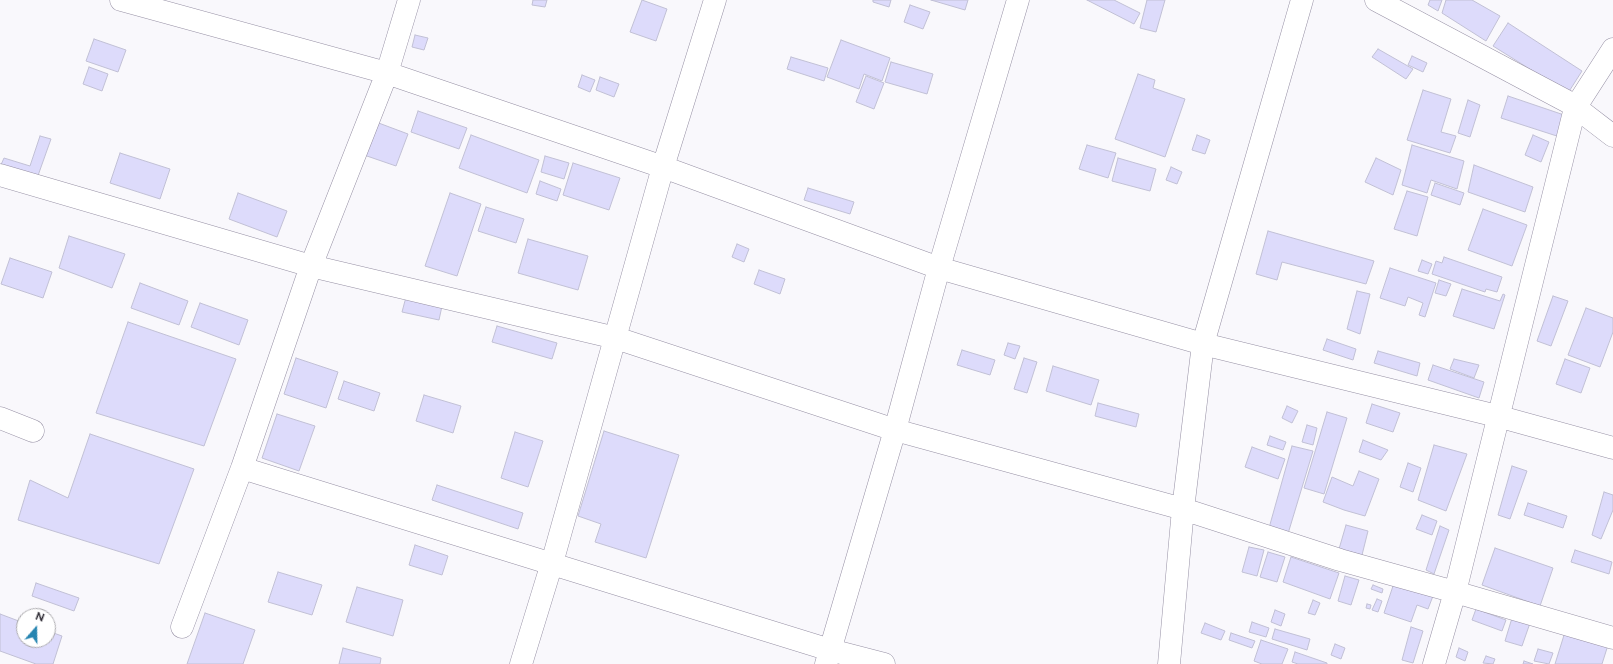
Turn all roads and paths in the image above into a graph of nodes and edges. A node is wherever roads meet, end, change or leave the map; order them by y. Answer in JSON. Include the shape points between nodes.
{"nodes":[{"id":1,"x":121,"y":0,"type":"edge"},
{"id":2,"x":409,"y":0,"type":"edge"},
{"id":3,"x":715,"y":0,"type":"edge"},
{"id":4,"x":1018,"y":0,"type":"edge"},
{"id":5,"x":1302,"y":0,"type":"edge"},
{"id":6,"x":1376,"y":0,"type":"edge"},
{"id":7,"x":1613,"y":49,"type":"edge"},
{"id":8,"x":387,"y":73,"type":"junction"},
{"id":9,"x":1575,"y":108,"type":"junction"},
{"id":10,"x":1613,"y":136,"type":"edge"},
{"id":11,"x":663,"y":167,"type":"junction"},
{"id":12,"x":0,"y":175,"type":"edge"},
{"id":13,"x":311,"y":266,"type":"junction"},
{"id":14,"x":939,"y":268,"type":"junction"},
{"id":15,"x":616,"y":338,"type":"junction"},
{"id":16,"x":1203,"y":344,"type":"junction"},
{"id":17,"x":1497,"y":416,"type":"junction"},
{"id":18,"x":0,"y":418,"type":"edge"},
{"id":19,"x":895,"y":430,"type":"junction"},
{"id":20,"x":33,"y":431,"type":"dead end"},
{"id":21,"x":1613,"y":448,"type":"edge"},
{"id":22,"x":242,"y":468,"type":"junction"},
{"id":23,"x":1183,"y":509,"type":"junction"},
{"id":24,"x":552,"y":563,"type":"junction"},
{"id":25,"x":1455,"y":592,"type":"junction"},
{"id":26,"x":182,"y":627,"type":"dead end"},
{"id":27,"x":1613,"y":638,"type":"edge"},
{"id":28,"x":828,"y":657,"type":"edge"},
{"id":29,"x":521,"y":664,"type":"edge"},
{"id":30,"x":884,"y":664,"type":"edge"},
{"id":31,"x":1169,"y":664,"type":"edge"},
{"id":32,"x":1434,"y":664,"type":"edge"}],
"edges":[{"from":1,"to":8,"type":"street"},
{"from":2,"to":8,"type":"street"},
{"from":3,"to":11,"type":"street"},
{"from":4,"to":14,"type":"street"},
{"from":5,"to":16,"type":"street"},
{"from":6,"to":9,"type":"street","via":[[1570,103]]},
{"from":7,"to":9,"type":"street"},
{"from":8,"to":11,"type":"street"},
{"from":8,"to":13,"type":"street"},
{"from":9,"to":10,"type":"street"},
{"from":9,"to":17,"type":"street"},
{"from":11,"to":14,"type":"street"},
{"from":11,"to":15,"type":"street"},
{"from":12,"to":13,"type":"street"},
{"from":13,"to":15,"type":"street"},
{"from":13,"to":22,"type":"street"},
{"from":14,"to":16,"type":"street"},
{"from":14,"to":19,"type":"street"},
{"from":15,"to":19,"type":"street"},
{"from":15,"to":24,"type":"street"},
{"from":16,"to":17,"type":"street"},
{"from":16,"to":23,"type":"street"},
{"from":17,"to":21,"type":"street"},
{"from":17,"to":25,"type":"street"},
{"from":18,"to":20,"type":"street"},
{"from":19,"to":23,"type":"street"},
{"from":19,"to":28,"type":"street"},
{"from":22,"to":24,"type":"street"},
{"from":22,"to":26,"type":"street"},
{"from":23,"to":25,"type":"street","via":[[1340,560]]},
{"from":23,"to":31,"type":"street"},
{"from":24,"to":28,"type":"street"},
{"from":24,"to":29,"type":"street"},
{"from":25,"to":27,"type":"street"},
{"from":25,"to":32,"type":"street"},
{"from":28,"to":30,"type":"street"}]}
